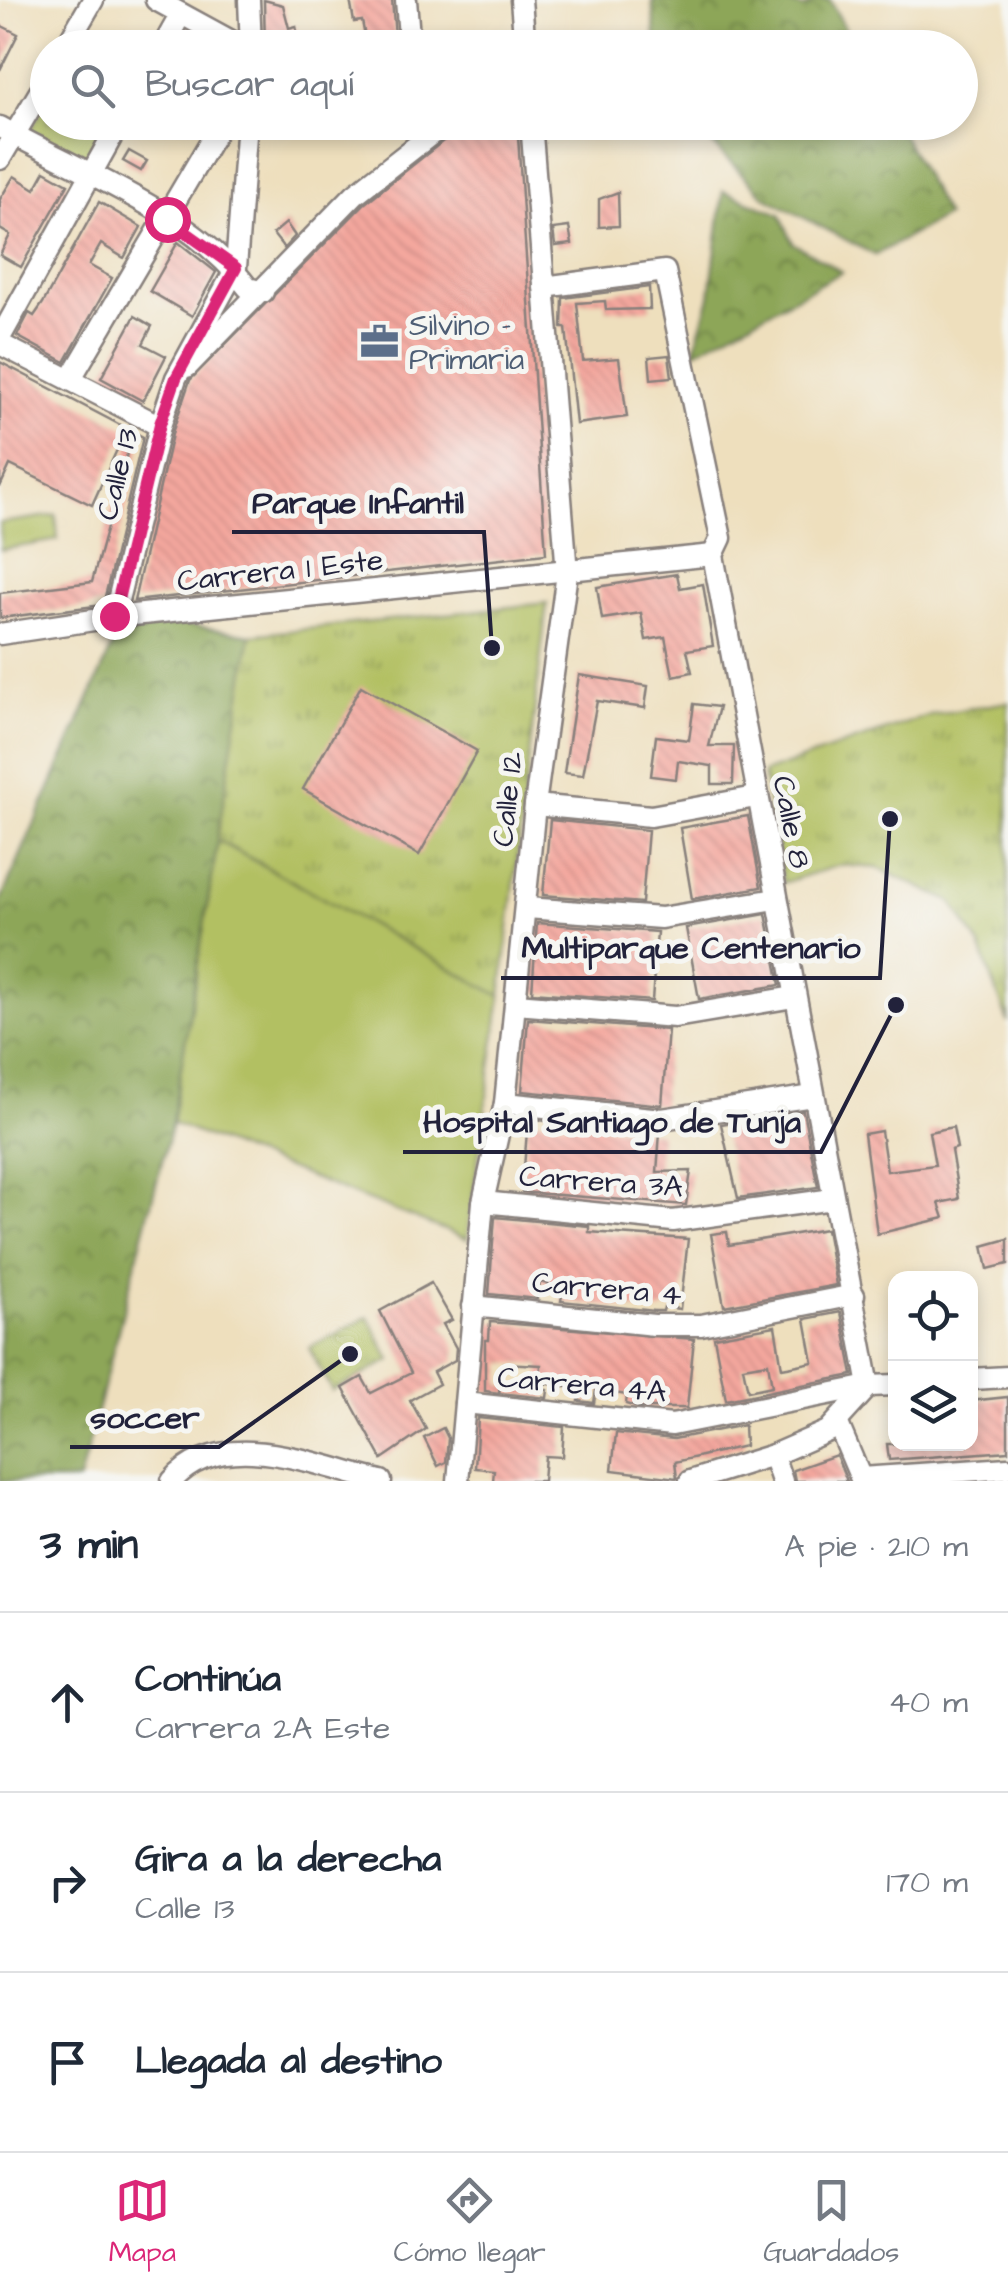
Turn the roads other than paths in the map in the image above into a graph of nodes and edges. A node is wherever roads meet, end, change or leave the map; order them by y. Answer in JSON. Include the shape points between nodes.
{"nodes":[{"id":1,"x":93,"y":0,"type":"edge"},
{"id":2,"x":156,"y":0,"type":"edge"},
{"id":3,"x":249,"y":0,"type":"edge"},
{"id":4,"x":406,"y":0,"type":"edge"},
{"id":5,"x":521,"y":0,"type":"edge"},
{"id":6,"x":181,"y":14,"type":"junction"},
{"id":7,"x":76,"y":30,"type":"edge"},
{"id":8,"x":172,"y":30,"type":"edge"},
{"id":9,"x":213,"y":30,"type":"edge"},
{"id":10,"x":248,"y":30,"type":"edge"},
{"id":11,"x":408,"y":30,"type":"edge"},
{"id":12,"x":524,"y":30,"type":"edge"},
{"id":13,"x":30,"y":101,"type":"edge"},
{"id":14,"x":7,"y":131,"type":"edge"},
{"id":15,"x":110,"y":140,"type":"edge"},
{"id":16,"x":212,"y":140,"type":"edge"},
{"id":17,"x":246,"y":140,"type":"edge"},
{"id":18,"x":411,"y":140,"type":"edge"},
{"id":19,"x":532,"y":140,"type":"edge"},
{"id":20,"x":0,"y":159,"type":"edge"},
{"id":21,"x":90,"y":176,"type":"junction"},
{"id":22,"x":167,"y":219,"type":"junction"},
{"id":23,"x":236,"y":268,"type":"junction"},
{"id":24,"x":544,"y":287,"type":"junction"},
{"id":25,"x":263,"y":292,"type":"junction"},
{"id":26,"x":0,"y":341,"type":"edge"},
{"id":27,"x":176,"y":378,"type":"junction"},
{"id":28,"x":70,"y":380,"type":"junction"},
{"id":29,"x":160,"y":426,"type":"junction"},
{"id":30,"x":713,"y":555,"type":"junction"},
{"id":31,"x":567,"y":572,"type":"junction"},
{"id":32,"x":114,"y":616,"type":"junction"},
{"id":33,"x":0,"y":634,"type":"edge"},
{"id":34,"x":756,"y":797,"type":"junction"},
{"id":35,"x":535,"y":804,"type":"junction"},
{"id":36,"x":776,"y":899,"type":"junction"},
{"id":37,"x":526,"y":908,"type":"junction"},
{"id":38,"x":794,"y":997,"type":"junction"},
{"id":39,"x":516,"y":1004,"type":"junction"},
{"id":40,"x":813,"y":1096,"type":"junction"},
{"id":41,"x":505,"y":1103,"type":"junction"},
{"id":42,"x":833,"y":1199,"type":"junction"},
{"id":43,"x":484,"y":1202,"type":"junction"},
{"id":44,"x":854,"y":1295,"type":"junction"},
{"id":45,"x":473,"y":1306,"type":"junction"},
{"id":46,"x":1008,"y":1377,"type":"edge"},
{"id":47,"x":978,"y":1379,"type":"edge"},
{"id":48,"x":888,"y":1385,"type":"edge"},
{"id":49,"x":869,"y":1386,"type":"junction"},
{"id":50,"x":465,"y":1403,"type":"junction"},
{"id":51,"x":838,"y":1424,"type":"junction"},
{"id":52,"x":772,"y":1455,"type":"junction"},
{"id":53,"x":1008,"y":1468,"type":"edge"},
{"id":54,"x":336,"y":1476,"type":"edge"},
{"id":55,"x":861,"y":1480,"type":"edge"},
{"id":56,"x":172,"y":1481,"type":"edge"},
{"id":57,"x":380,"y":1481,"type":"edge"},
{"id":58,"x":458,"y":1481,"type":"edge"},
{"id":59,"x":690,"y":1481,"type":"edge"},
{"id":60,"x":782,"y":1481,"type":"edge"}],
"edges":[{"from":1,"to":7,"type":"street"},
{"from":2,"to":6,"type":"street"},
{"from":3,"to":10,"type":"street"},
{"from":4,"to":11,"type":"street"},
{"from":5,"to":12,"type":"street"},
{"from":6,"to":8,"type":"street"},
{"from":6,"to":9,"type":"street"},
{"from":13,"to":14,"type":"street"},
{"from":14,"to":20,"type":"street"},
{"from":14,"to":21,"type":"street"},
{"from":15,"to":21,"type":"street"},
{"from":16,"to":22,"type":"street"},
{"from":17,"to":23,"type":"street","name":"Calle 13"},
{"from":18,"to":25,"type":"street"},
{"from":19,"to":24,"type":"street","name":"Calle 12"},
{"from":21,"to":22,"type":"street"},
{"from":21,"to":26,"type":"street"},
{"from":22,"to":23,"type":"street"},
{"from":22,"to":28,"type":"street"},
{"from":23,"to":25,"type":"street","via":[[248,288]]},
{"from":23,"to":27,"type":"street","name":"Calle 13"},
{"from":24,"to":30,"type":"street","name":"Calle 8","via":[[664,272],[721,538]]},
{"from":24,"to":31,"type":"street","name":"Calle 12"},
{"from":25,"to":27,"type":"street"},
{"from":26,"to":28,"type":"street"},
{"from":27,"to":29,"type":"street","name":"Calle 13"},
{"from":28,"to":29,"type":"street"},
{"from":29,"to":32,"type":"street","name":"Calle 13"},
{"from":30,"to":31,"type":"street","name":"Carrera 1 Este"},
{"from":30,"to":34,"type":"street","name":"Calle 8"},
{"from":31,"to":32,"type":"street","name":"Carrera 1 Este"},
{"from":31,"to":35,"type":"street","name":"Calle 12"},
{"from":32,"to":33,"type":"street","name":"Carrera 1 Este"},
{"from":34,"to":35,"type":"street","via":[[650,816]]},
{"from":34,"to":36,"type":"street","name":"Calle 8"},
{"from":35,"to":37,"type":"street","name":"Calle 12"},
{"from":36,"to":37,"type":"street","via":[[661,918]]},
{"from":36,"to":38,"type":"street","name":"Calle 8"},
{"from":37,"to":39,"type":"street","name":"Calle 12"},
{"from":38,"to":39,"type":"street","via":[[674,1017]]},
{"from":38,"to":40,"type":"street","name":"Calle 8"},
{"from":39,"to":41,"type":"street","name":"Calle 12"},
{"from":40,"to":41,"type":"street","via":[[662,1119]]},
{"from":40,"to":42,"type":"street","name":"Calle 8"},
{"from":41,"to":43,"type":"street","name":"Calle 12"},
{"from":42,"to":43,"type":"street","name":"Carrera 3A","via":[[673,1221]]},
{"from":42,"to":44,"type":"street","name":"Calle 8"},
{"from":43,"to":45,"type":"street","name":"Calle 12"},
{"from":44,"to":45,"type":"street","name":"Carrera 4","via":[[702,1325]]},
{"from":44,"to":49,"type":"street","name":"Calle 8"},
{"from":45,"to":50,"type":"street","name":"Calle 12"},
{"from":46,"to":47,"type":"street"},
{"from":48,"to":49,"type":"street"},
{"from":49,"to":50,"type":"street","name":"Carrera 4A","via":[[672,1424]]},
{"from":49,"to":51,"type":"street"},
{"from":50,"to":58,"type":"street","name":"Calle 12"},
{"from":51,"to":52,"type":"street"},
{"from":51,"to":55,"type":"street"},
{"from":52,"to":59,"type":"street"},
{"from":52,"to":60,"type":"street"},
{"from":53,"to":55,"type":"street"},
{"from":54,"to":56,"type":"street","via":[[259,1451],[210,1458]]},
{"from":54,"to":57,"type":"street"}]}
